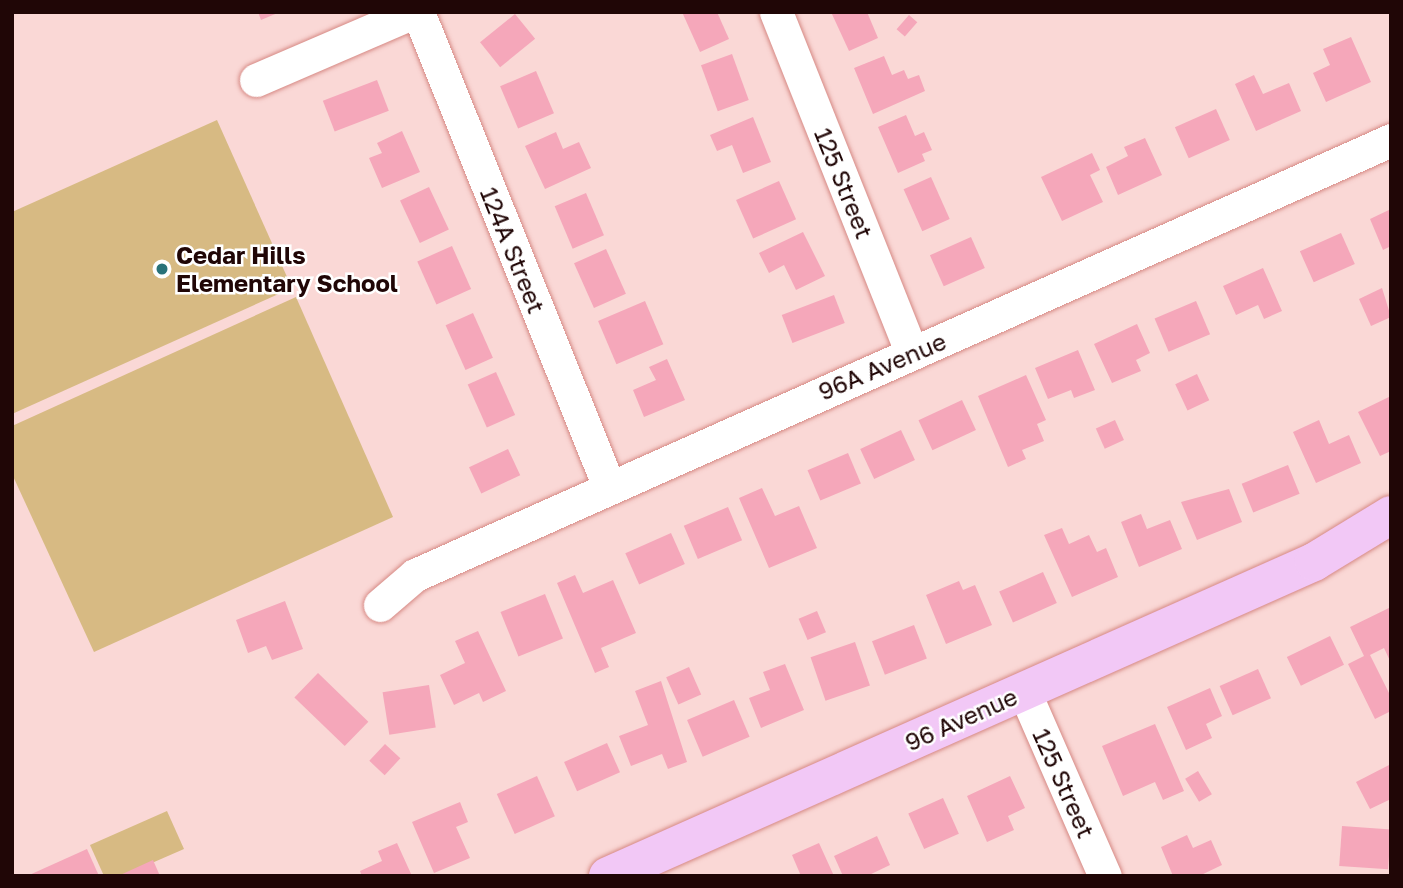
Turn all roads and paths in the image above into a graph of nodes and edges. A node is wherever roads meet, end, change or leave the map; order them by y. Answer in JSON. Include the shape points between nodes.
{"nodes":[{"id":1,"x":416,"y":12,"type":"edge"},
{"id":2,"x":776,"y":12,"type":"edge"},
{"id":3,"x":256,"y":80,"type":"dead end"},
{"id":4,"x":1391,"y":140,"type":"edge"},
{"id":5,"x":912,"y":353,"type":"junction"},
{"id":6,"x":610,"y":486,"type":"junction"},
{"id":7,"x":1391,"y":515,"type":"edge"},
{"id":8,"x":1391,"y":540,"type":"edge"},
{"id":9,"x":1314,"y":562,"type":"junction"},
{"id":10,"x":380,"y":605,"type":"dead end"},
{"id":11,"x":1024,"y":691,"type":"junction"},
{"id":12,"x":608,"y":876,"type":"edge"},
{"id":13,"x":1105,"y":876,"type":"edge"}],
"edges":[{"from":1,"to":3,"type":"street"},
{"from":1,"to":6,"type":"street","name":"124A Street"},
{"from":2,"to":5,"type":"street","name":"125 Street"},
{"from":4,"to":5,"type":"street","name":"96A Avenue"},
{"from":5,"to":6,"type":"street","name":"96A Avenue"},
{"from":6,"to":10,"type":"street","name":"96A Avenue","via":[[415,575]]},
{"from":7,"to":9,"type":"main road","name":"96 Avenue"},
{"from":8,"to":9,"type":"main road","name":"96 Avenue"},
{"from":9,"to":11,"type":"main road","name":"96 Avenue"},
{"from":11,"to":12,"type":"main road","name":"96 Avenue"},
{"from":11,"to":13,"type":"street","name":"125 Street"}]}
